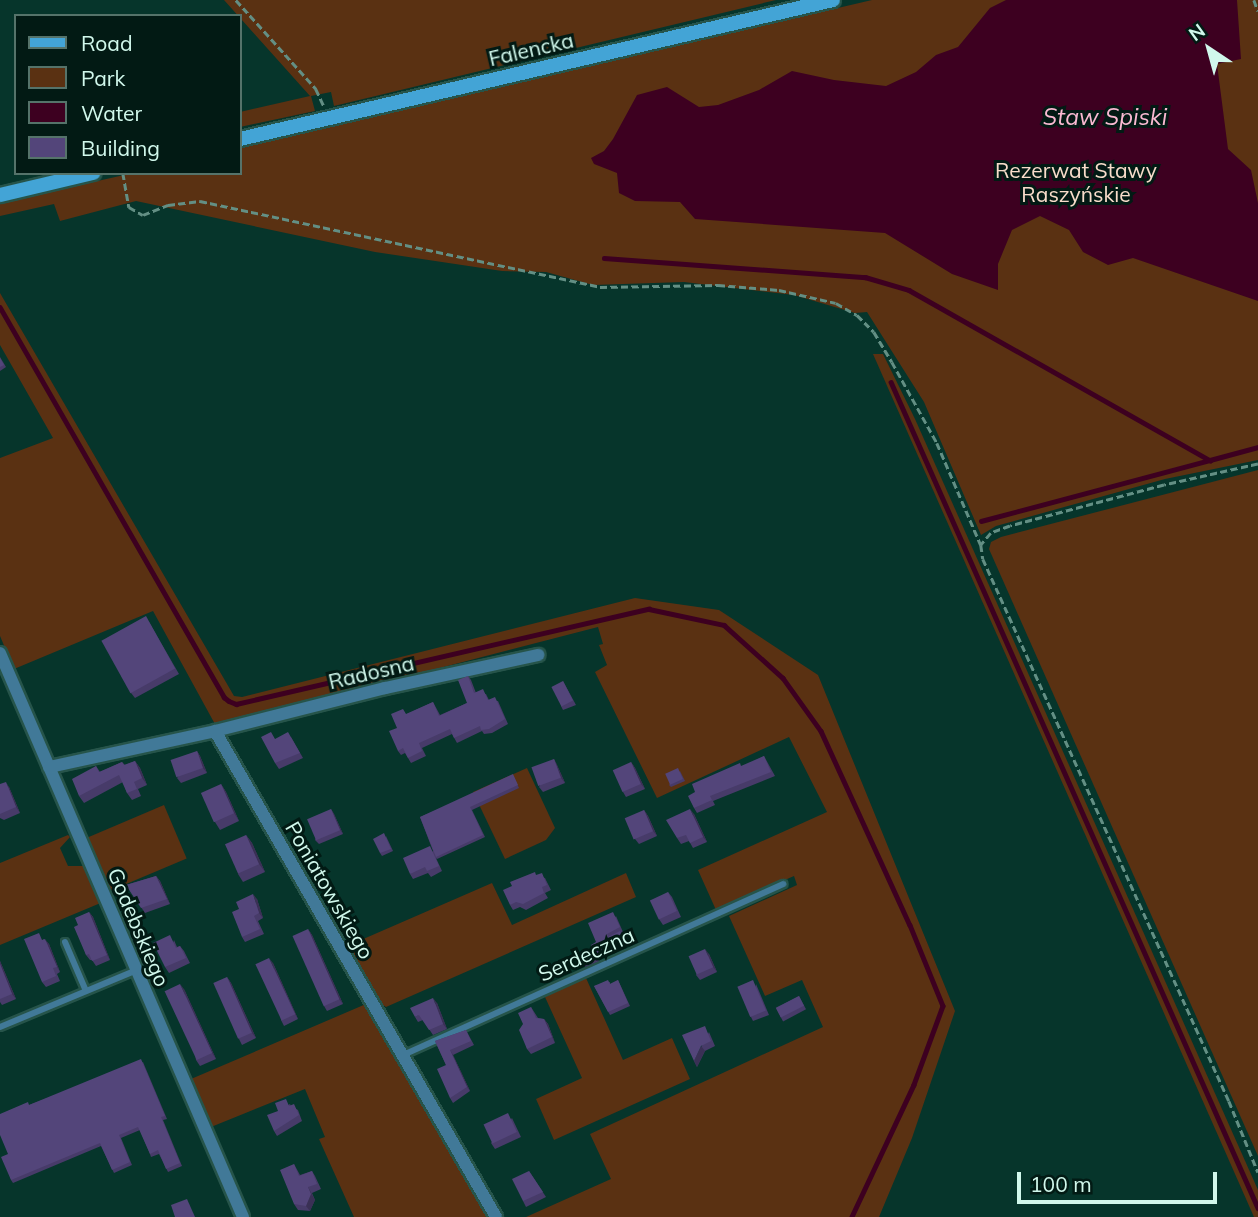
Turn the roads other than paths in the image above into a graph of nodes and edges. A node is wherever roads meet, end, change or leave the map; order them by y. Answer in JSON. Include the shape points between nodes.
{"nodes":[{"id":1,"x":833,"y":0,"type":"edge"},
{"id":2,"x":242,"y":139,"type":"edge"},
{"id":3,"x":85,"y":175,"type":"edge"},
{"id":4,"x":0,"y":195,"type":"edge"},
{"id":5,"x":0,"y":653,"type":"edge"},
{"id":6,"x":538,"y":655,"type":"dead end"},
{"id":7,"x":215,"y":731,"type":"junction"},
{"id":8,"x":49,"y":767,"type":"junction"},
{"id":9,"x":783,"y":884,"type":"dead end"},
{"id":10,"x":65,"y":942,"type":"dead end"},
{"id":11,"x":137,"y":970,"type":"junction"},
{"id":12,"x":86,"y":991,"type":"junction"},
{"id":13,"x":0,"y":1027,"type":"edge"},
{"id":14,"x":403,"y":1055,"type":"junction"},
{"id":15,"x":243,"y":1217,"type":"edge"},
{"id":16,"x":496,"y":1217,"type":"edge"}],
"edges":[{"from":1,"to":2,"type":"street","name":"Falencka"},
{"from":3,"to":4,"type":"street"},
{"from":5,"to":8,"type":"street","name":"Godebskiego"},
{"from":6,"to":7,"type":"street","name":"Radosna"},
{"from":7,"to":8,"type":"street"},
{"from":7,"to":14,"type":"street","name":"Poniatowskiego"},
{"from":8,"to":11,"type":"street","name":"Godebskiego"},
{"from":9,"to":14,"type":"lane","name":"Serdeczna"},
{"from":10,"to":12,"type":"lane"},
{"from":11,"to":12,"type":"lane"},
{"from":11,"to":15,"type":"street","name":"Godebskiego"},
{"from":12,"to":13,"type":"lane"},
{"from":14,"to":16,"type":"street","name":"Poniatowskiego"}]}
